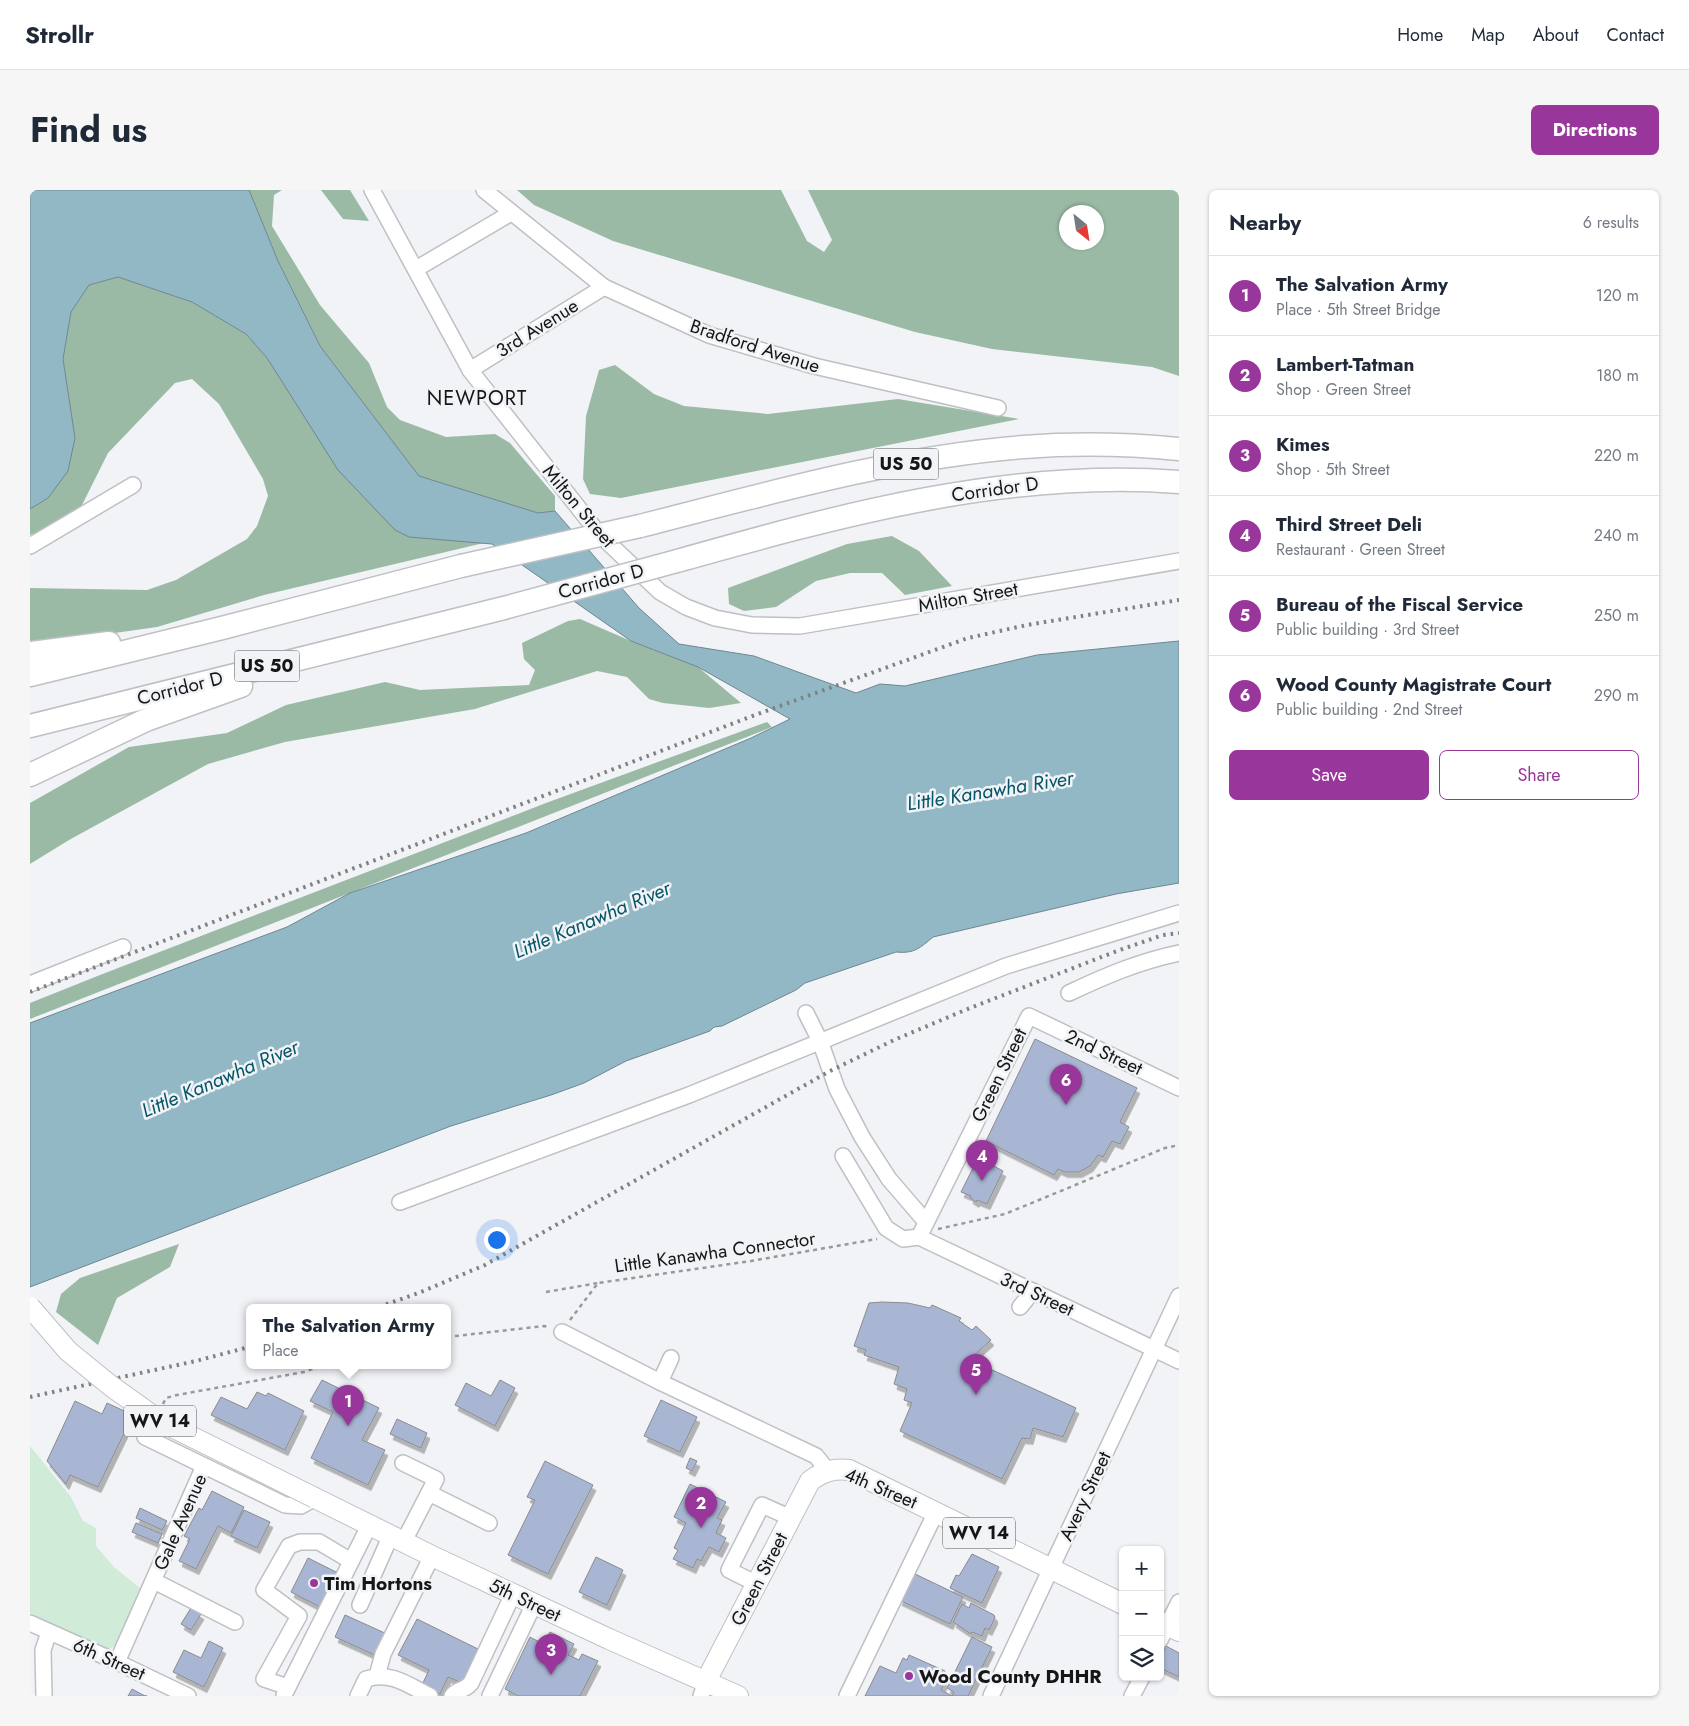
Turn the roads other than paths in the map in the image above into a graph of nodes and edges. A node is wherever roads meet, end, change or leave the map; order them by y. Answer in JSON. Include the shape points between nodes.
{"nodes":[{"id":1,"x":372,"y":190,"type":"edge"},
{"id":2,"x":484,"y":190,"type":"edge"},
{"id":3,"x":511,"y":213,"type":"junction"},
{"id":4,"x":416,"y":269,"type":"junction"},
{"id":5,"x":604,"y":286,"type":"junction"},
{"id":6,"x":470,"y":370,"type":"junction"},
{"id":7,"x":998,"y":408,"type":"dead end"},
{"id":8,"x":1179,"y":449,"type":"edge"},
{"id":9,"x":1179,"y":482,"type":"edge"},
{"id":10,"x":133,"y":484,"type":"dead end"},
{"id":11,"x":30,"y":546,"type":"edge"},
{"id":12,"x":1179,"y":562,"type":"edge"},
{"id":13,"x":222,"y":628,"type":"junction"},
{"id":14,"x":361,"y":642,"type":"junction"},
{"id":15,"x":30,"y":653,"type":"edge"},
{"id":16,"x":30,"y":675,"type":"edge"},
{"id":17,"x":30,"y":726,"type":"edge"},
{"id":18,"x":30,"y":774,"type":"edge"},
{"id":19,"x":1179,"y":913,"type":"edge"},
{"id":20,"x":123,"y":947,"type":"dead end"},
{"id":21,"x":1179,"y":953,"type":"edge"},
{"id":22,"x":30,"y":984,"type":"edge"},
{"id":23,"x":1069,"y":993,"type":"dead end"},
{"id":24,"x":806,"y":1013,"type":"dead end"},
{"id":25,"x":1028,"y":1016,"type":"joint"},
{"id":26,"x":820,"y":1041,"type":"junction"},
{"id":27,"x":1179,"y":1088,"type":"edge"},
{"id":28,"x":843,"y":1156,"type":"dead end"},
{"id":29,"x":400,"y":1202,"type":"dead end"},
{"id":30,"x":928,"y":1218,"type":"junction"},
{"id":31,"x":919,"y":1237,"type":"junction"},
{"id":32,"x":1032,"y":1292,"type":"junction"},
{"id":33,"x":1179,"y":1296,"type":"edge"},
{"id":34,"x":30,"y":1307,"type":"edge"},
{"id":35,"x":1020,"y":1308,"type":"dead end"},
{"id":36,"x":562,"y":1332,"type":"road end"},
{"id":37,"x":1154,"y":1350,"type":"junction"},
{"id":38,"x":671,"y":1358,"type":"dead end"},
{"id":39,"x":1179,"y":1362,"type":"edge"},
{"id":40,"x":660,"y":1382,"type":"junction"},
{"id":41,"x":145,"y":1437,"type":"dead end"},
{"id":42,"x":402,"y":1463,"type":"dead end"},
{"id":43,"x":204,"y":1466,"type":"junction"},
{"id":44,"x":828,"y":1471,"type":"junction"},
{"id":45,"x":429,"y":1493,"type":"junction"},
{"id":46,"x":315,"y":1498,"type":"junction"},
{"id":47,"x":936,"y":1512,"type":"junction"},
{"id":48,"x":791,"y":1518,"type":"junction"},
{"id":49,"x":489,"y":1523,"type":"dead end"},
{"id":50,"x":370,"y":1524,"type":"junction"},
{"id":51,"x":398,"y":1538,"type":"junction"},
{"id":52,"x":432,"y":1556,"type":"junction"},
{"id":53,"x":351,"y":1562,"type":"junction"},
{"id":54,"x":1050,"y":1569,"type":"junction"},
{"id":55,"x":154,"y":1581,"type":"junction"},
{"id":56,"x":757,"y":1584,"type":"junction"},
{"id":57,"x":513,"y":1594,"type":"junction"},
{"id":58,"x":1119,"y":1602,"type":"edge"},
{"id":59,"x":1179,"y":1602,"type":"edge"},
{"id":60,"x":534,"y":1604,"type":"junction"},
{"id":61,"x":360,"y":1605,"type":"dead end"},
{"id":62,"x":235,"y":1622,"type":"dead end"},
{"id":63,"x":30,"y":1623,"type":"edge"},
{"id":64,"x":1167,"y":1629,"type":"edge"},
{"id":65,"x":49,"y":1632,"type":"junction"},
{"id":66,"x":117,"y":1662,"type":"junction"},
{"id":67,"x":377,"y":1676,"type":"junction"},
{"id":68,"x":1140,"y":1681,"type":"edge"},
{"id":69,"x":704,"y":1688,"type":"edge"},
{"id":70,"x":285,"y":1692,"type":"edge"},
{"id":71,"x":44,"y":1696,"type":"edge"},
{"id":72,"x":188,"y":1696,"type":"edge"},
{"id":73,"x":358,"y":1696,"type":"edge"},
{"id":74,"x":430,"y":1696,"type":"edge"},
{"id":75,"x":452,"y":1696,"type":"edge"},
{"id":76,"x":490,"y":1696,"type":"edge"},
{"id":77,"x":738,"y":1696,"type":"edge"},
{"id":78,"x":847,"y":1696,"type":"edge"},
{"id":79,"x":991,"y":1696,"type":"edge"},
{"id":80,"x":1132,"y":1696,"type":"edge"}],
"edges":[{"from":1,"to":4,"type":"street","name":"Milton Street"},
{"from":2,"to":3,"type":"street","name":"Bradford Avenue"},
{"from":3,"to":4,"type":"street"},
{"from":3,"to":5,"type":"street","name":"Bradford Avenue"},
{"from":4,"to":6,"type":"street","name":"Milton Street"},
{"from":5,"to":6,"type":"street","name":"3rd Avenue"},
{"from":5,"to":7,"type":"street","name":"Bradford Avenue","via":[[709,335],[814,366]]},
{"from":6,"to":12,"type":"street","name":"Milton Street","via":[[599,534],[660,592],[715,618],[752,625],[800,626]]},
{"from":8,"to":13,"type":"highway","name":"Corridor D","number":"US 50","bridge":true,"via":[[1081,445],[1023,447],[948,456],[815,482],[461,566]]},
{"from":9,"to":14,"type":"highway","name":"Corridor D","number":"US 50","bridge":true,"via":[[1046,482],[984,489],[864,512],[504,608]]},
{"from":10,"to":11,"type":"street"},
{"from":13,"to":15,"type":"highway"},
{"from":13,"to":16,"type":"highway","name":"Corridor D","number":"US 50"},
{"from":14,"to":17,"type":"highway","name":"Corridor D","number":"US 50"},
{"from":14,"to":18,"type":"highway","via":[[146,720]]},
{"from":19,"to":26,"type":"street","via":[[1006,966]]},
{"from":20,"to":22,"type":"street"},
{"from":21,"to":23,"type":"street","via":[[1108,974]]},
{"from":24,"to":26,"type":"street"},
{"from":25,"to":27,"type":"street","name":"2nd Street"},
{"from":25,"to":30,"type":"street","name":"Green Street"},
{"from":26,"to":29,"type":"street","via":[[689,1095]]},
{"from":26,"to":30,"type":"street","via":[[837,1089],[862,1137],[889,1179]]},
{"from":28,"to":31,"type":"street","name":"3rd Street","via":[[886,1228],[903,1239]]},
{"from":30,"to":31,"type":"street"},
{"from":31,"to":32,"type":"street","name":"3rd Street"},
{"from":32,"to":35,"type":"street"},
{"from":32,"to":37,"type":"street","name":"3rd Street"},
{"from":33,"to":37,"type":"street","name":"Avery Street"},
{"from":34,"to":46,"type":"main road","number":"WV 14","bridge":true,"via":[[68,1351],[160,1421]]},
{"from":36,"to":40,"type":"street","name":"4th Street"},
{"from":37,"to":39,"type":"street","name":"3rd Street"},
{"from":37,"to":54,"type":"street","name":"Avery Street"},
{"from":38,"to":40,"type":"street"},
{"from":40,"to":44,"type":"street","name":"4th Street","via":[[816,1456]]},
{"from":41,"to":43,"type":"street"},
{"from":42,"to":45,"type":"street","via":[[436,1479]]},
{"from":43,"to":46,"type":"street","name":"Gale Avenue","via":[[285,1505],[301,1506]]},
{"from":43,"to":55,"type":"street","name":"Gale Avenue"},
{"from":44,"to":47,"type":"main road","name":"4th Street","number":"WV 14","via":[[848,1470]]},
{"from":44,"to":48,"type":"main road","name":"Green Street","via":[[810,1481]]},
{"from":45,"to":49,"type":"street"},
{"from":45,"to":51,"type":"street"},
{"from":46,"to":50,"type":"main road","name":"5th Street","number":"WV 14"},
{"from":47,"to":54,"type":"main road","name":"4th Street","number":"WV 14"},
{"from":47,"to":78,"type":"street"},
{"from":48,"to":56,"type":"main road","name":"Green Street"},
{"from":48,"to":56,"type":"street","via":[[762,1505],[729,1570]]},
{"from":50,"to":51,"type":"main road","name":"5th Street","number":"WV 14"},
{"from":50,"to":53,"type":"street"},
{"from":51,"to":52,"type":"main road","name":"5th Street","number":"WV 14"},
{"from":51,"to":61,"type":"street"},
{"from":52,"to":57,"type":"main road","name":"5th Street","number":"WV 14"},
{"from":52,"to":67,"type":"street","via":[[384,1654]]},
{"from":53,"to":70,"type":"street"},
{"from":53,"to":70,"type":"street","via":[[319,1542],[300,1542],[289,1546],[264,1590],[299,1616],[264,1678]]},
{"from":54,"to":58,"type":"main road","name":"4th Street","number":"WV 14"},
{"from":54,"to":79,"type":"street","name":"Avery Street"},
{"from":55,"to":62,"type":"street"},
{"from":55,"to":66,"type":"street","name":"Gale Avenue"},
{"from":56,"to":69,"type":"main road","name":"Green Street"},
{"from":57,"to":60,"type":"main road","name":"5th Street","number":"WV 14"},
{"from":57,"to":75,"type":"street","via":[[471,1683]]},
{"from":59,"to":64,"type":"street"},
{"from":60,"to":69,"type":"main road","name":"5th Street","number":"WV 14","via":[[648,1657]]},
{"from":60,"to":76,"type":"street"},
{"from":63,"to":65,"type":"street","name":"6th Street"},
{"from":65,"to":66,"type":"street","name":"6th Street"},
{"from":65,"to":71,"type":"street","via":[[43,1650]]},
{"from":66,"to":72,"type":"street","name":"6th Street"},
{"from":67,"to":73,"type":"street","via":[[366,1679]]},
{"from":67,"to":74,"type":"street","via":[[390,1676]]},
{"from":68,"to":80,"type":"street"},
{"from":69,"to":77,"type":"main road","name":"5th Street","number":"WV 14"}]}
